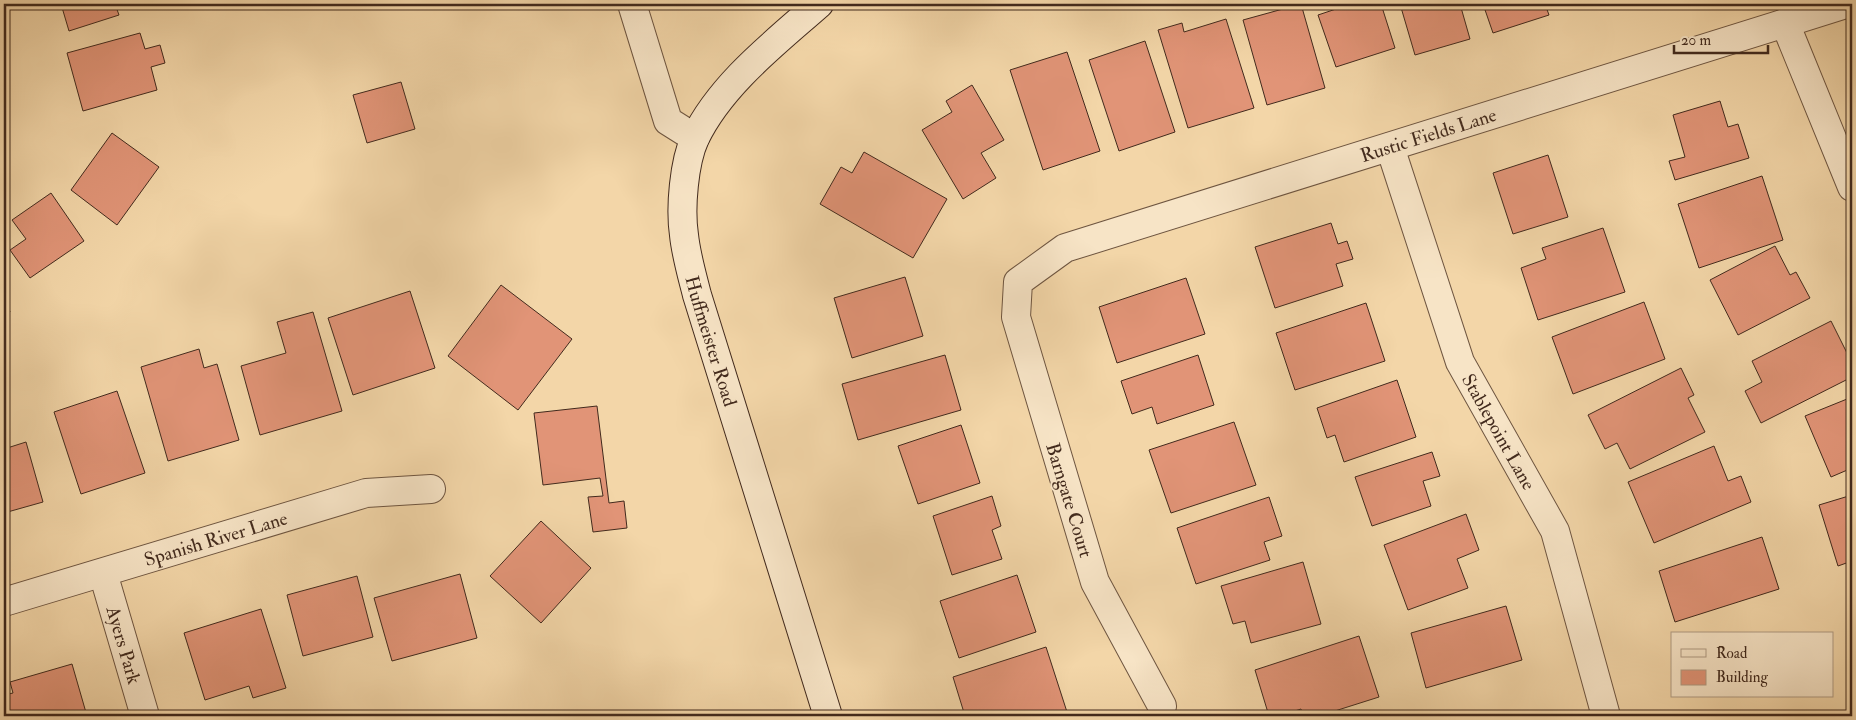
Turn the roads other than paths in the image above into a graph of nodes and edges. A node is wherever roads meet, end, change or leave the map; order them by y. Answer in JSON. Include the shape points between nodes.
{"nodes":[{"id":1,"x":632,"y":4,"type":"edge"},
{"id":2,"x":819,"y":4,"type":"edge"},
{"id":3,"x":1846,"y":4,"type":"edge"},
{"id":4,"x":1785,"y":23,"type":"junction"},
{"id":5,"x":695,"y":138,"type":"junction"},
{"id":6,"x":1390,"y":146,"type":"junction"},
{"id":7,"x":1852,"y":187,"type":"edge"},
{"id":8,"x":1018,"y":282,"type":"joint"},
{"id":9,"x":431,"y":488,"type":"dead end"},
{"id":10,"x":103,"y":573,"type":"junction"},
{"id":11,"x":4,"y":602,"type":"edge"},
{"id":12,"x":1162,"y":706,"type":"dead end"},
{"id":13,"x":144,"y":716,"type":"edge"},
{"id":14,"x":828,"y":716,"type":"edge"},
{"id":15,"x":1606,"y":716,"type":"edge"}],
"edges":[{"from":1,"to":5,"type":"street","via":[[668,121]]},
{"from":2,"to":5,"type":"street","name":"Huffmeister Road","via":[[749,66],[718,102]]},
{"from":3,"to":4,"type":"street","name":"Rustic Fields Lane"},
{"from":4,"to":6,"type":"street","name":"Rustic Fields Lane"},
{"from":4,"to":7,"type":"street"},
{"from":5,"to":14,"type":"street","name":"Huffmeister Road","via":[[684,176],[684,235],[697,295]]},
{"from":6,"to":8,"type":"street","name":"Rustic Fields Lane","via":[[1065,248]]},
{"from":6,"to":15,"type":"street","name":"Stablepoint Lane","via":[[1460,362],[1555,531]]},
{"from":8,"to":12,"type":"street","name":"Barngate Court","via":[[1016,317],[1095,582]]},
{"from":9,"to":10,"type":"street","name":"Spanish River Lane","via":[[366,493]]},
{"from":10,"to":11,"type":"street","name":"Spanish River Lane"},
{"from":10,"to":13,"type":"street","name":"Ayers Park"}]}
